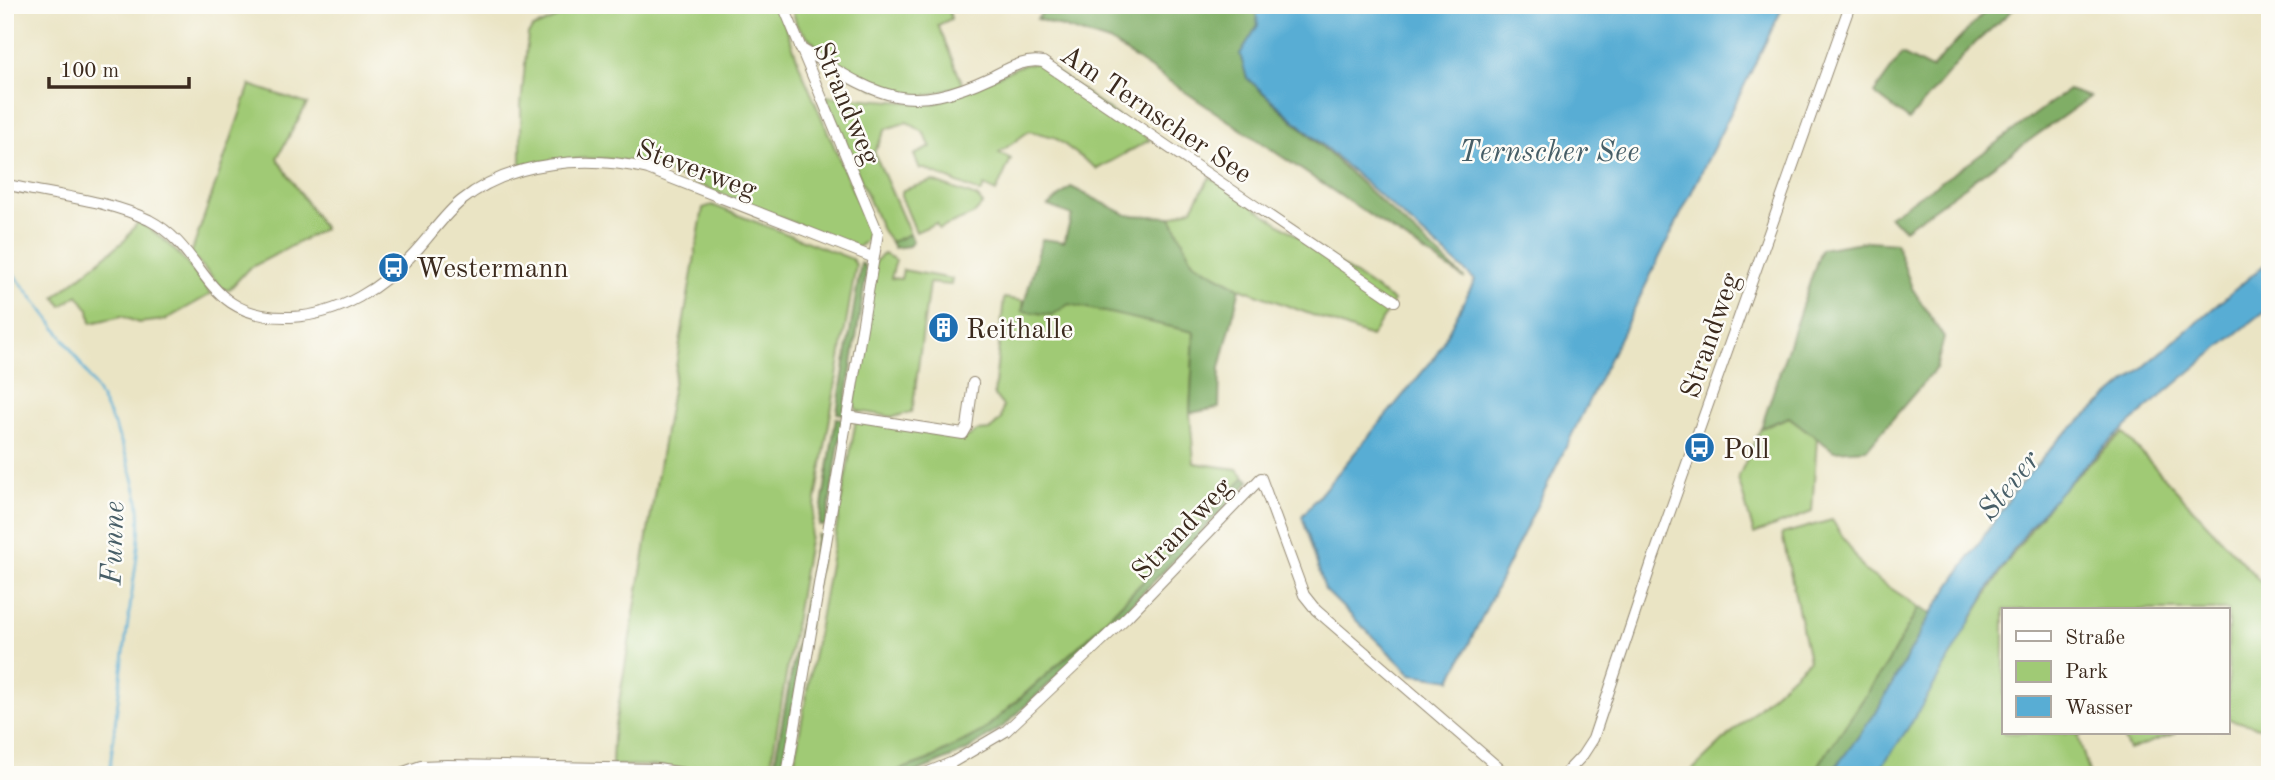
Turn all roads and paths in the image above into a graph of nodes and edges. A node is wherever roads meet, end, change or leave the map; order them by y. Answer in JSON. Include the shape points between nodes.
{"nodes":[{"id":1,"x":783,"y":5,"type":"edge"},
{"id":2,"x":1850,"y":5,"type":"edge"},
{"id":3,"x":800,"y":48,"type":"junction"},
{"id":4,"x":5,"y":184,"type":"edge"},
{"id":5,"x":872,"y":257,"type":"junction"},
{"id":6,"x":1395,"y":301,"type":"dead end"},
{"id":7,"x":973,"y":383,"type":"dead end"},
{"id":8,"x":847,"y":416,"type":"junction"},
{"id":9,"x":1582,"y":756,"type":"junction"},
{"id":10,"x":395,"y":775,"type":"edge"},
{"id":11,"x":699,"y":775,"type":"edge"},
{"id":12,"x":787,"y":775,"type":"edge"},
{"id":13,"x":921,"y":775,"type":"edge"},
{"id":14,"x":1507,"y":775,"type":"edge"},
{"id":15,"x":1564,"y":775,"type":"edge"},
{"id":16,"x":1577,"y":775,"type":"edge"}],
"edges":[{"from":1,"to":3,"type":"street","name":"Strandweg"},
{"from":2,"to":9,"type":"street","name":"Strandweg","via":[[1593,739]]},
{"from":3,"to":5,"type":"street","name":"Strandweg","via":[[878,233]]},
{"from":3,"to":6,"type":"street","name":"Am Ternscher See","via":[[870,90],[921,100],[957,93],[1021,63],[1042,62]]},
{"from":4,"to":5,"type":"street","name":"Steverweg","via":[[146,219],[171,235],[210,287],[225,299],[274,317],[312,314],[355,300],[396,272],[470,195],[511,173],[562,164],[613,163],[648,169]]},
{"from":5,"to":8,"type":"street","name":"Strandweg"},
{"from":7,"to":8,"type":"street","via":[[962,434]]},
{"from":8,"to":12,"type":"street","name":"Strandweg"},
{"from":9,"to":15,"type":"street","name":"Strandweg"},
{"from":9,"to":16,"type":"street","name":"Strandweg"},
{"from":10,"to":11,"type":"street","via":[[421,766],[447,765],[657,769]]},
{"from":13,"to":14,"type":"street","name":"Strandweg","via":[[953,762],[1015,723],[1127,617],[1261,478],[1304,595],[1316,610]]}]}
